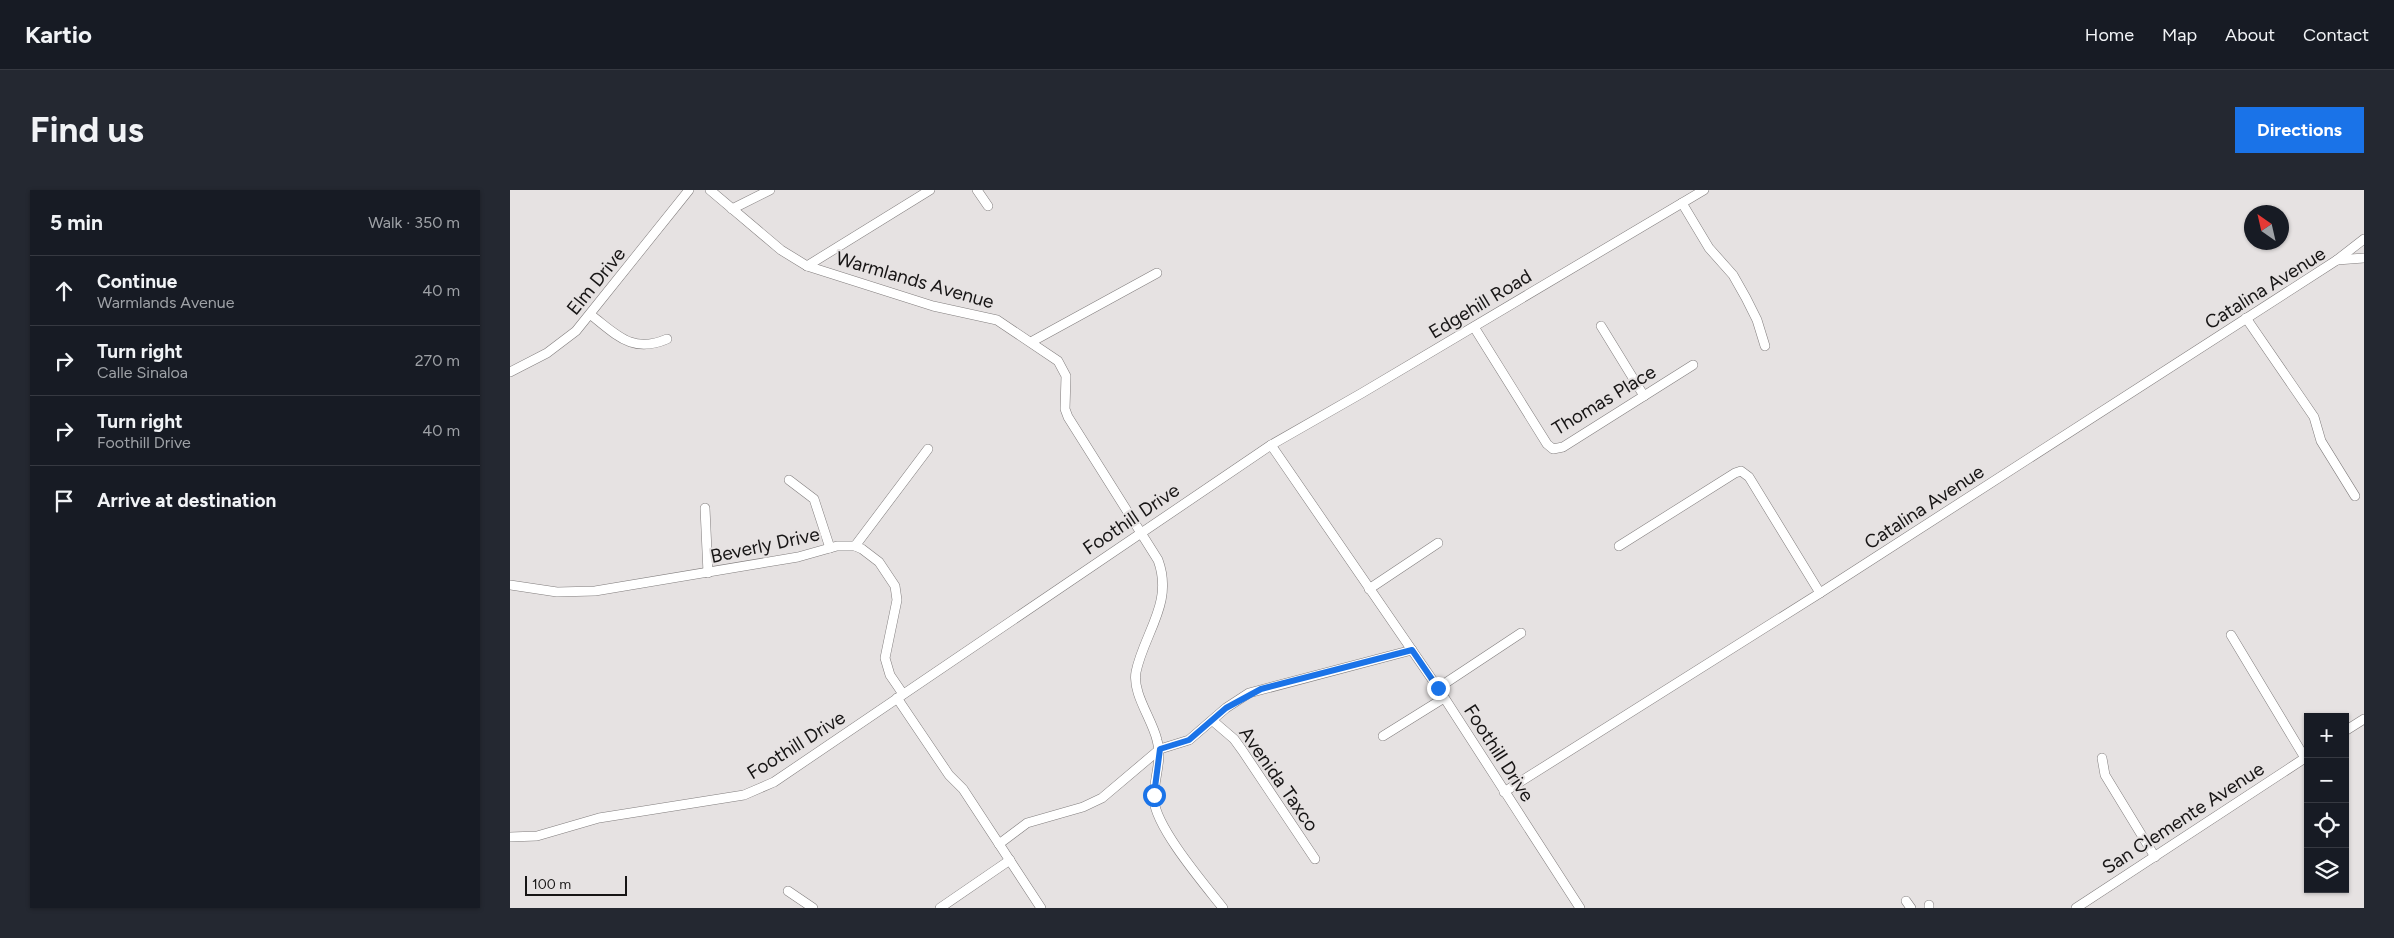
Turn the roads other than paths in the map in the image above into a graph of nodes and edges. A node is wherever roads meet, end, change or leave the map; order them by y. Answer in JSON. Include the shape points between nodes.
{"nodes":[{"id":1,"x":689,"y":190,"type":"edge"},
{"id":2,"x":710,"y":190,"type":"edge"},
{"id":3,"x":770,"y":190,"type":"edge"},
{"id":4,"x":930,"y":190,"type":"edge"},
{"id":5,"x":977,"y":190,"type":"edge"},
{"id":6,"x":1704,"y":190,"type":"edge"},
{"id":7,"x":1682,"y":203,"type":"junction"},
{"id":8,"x":988,"y":206,"type":"dead end"},
{"id":9,"x":732,"y":209,"type":"junction"},
{"id":10,"x":2364,"y":239,"type":"edge"},
{"id":11,"x":2364,"y":258,"type":"edge"},
{"id":12,"x":2336,"y":260,"type":"junction"},
{"id":13,"x":807,"y":266,"type":"junction"},
{"id":14,"x":1157,"y":273,"type":"dead end"},
{"id":15,"x":591,"y":315,"type":"junction"},
{"id":16,"x":2246,"y":318,"type":"junction"},
{"id":17,"x":1601,"y":326,"type":"dead end"},
{"id":18,"x":1474,"y":327,"type":"junction"},
{"id":19,"x":667,"y":339,"type":"dead end"},
{"id":20,"x":1031,"y":342,"type":"junction"},
{"id":21,"x":1765,"y":346,"type":"dead end"},
{"id":22,"x":1693,"y":365,"type":"dead end"},
{"id":23,"x":510,"y":372,"type":"edge"},
{"id":24,"x":1644,"y":396,"type":"junction"},
{"id":25,"x":1271,"y":445,"type":"junction"},
{"id":26,"x":928,"y":449,"type":"dead end"},
{"id":27,"x":789,"y":480,"type":"dead end"},
{"id":28,"x":2355,"y":496,"type":"dead end"},
{"id":29,"x":705,"y":508,"type":"dead end"},
{"id":30,"x":1140,"y":532,"type":"junction"},
{"id":31,"x":1438,"y":543,"type":"dead end"},
{"id":32,"x":855,"y":546,"type":"junction"},
{"id":33,"x":1619,"y":546,"type":"dead end"},
{"id":34,"x":830,"y":548,"type":"junction"},
{"id":35,"x":708,"y":573,"type":"junction"},
{"id":36,"x":510,"y":585,"type":"edge"},
{"id":37,"x":1369,"y":589,"type":"junction"},
{"id":38,"x":1820,"y":593,"type":"junction"},
{"id":39,"x":1521,"y":633,"type":"dead end"},
{"id":40,"x":2230,"y":635,"type":"dead end"},
{"id":41,"x":1412,"y":650,"type":"junction"},
{"id":42,"x":1438,"y":688,"type":"junction"},
{"id":43,"x":900,"y":696,"type":"junction"},
{"id":44,"x":1444,"y":698,"type":"junction"},
{"id":45,"x":2364,"y":719,"type":"edge"},
{"id":46,"x":1213,"y":721,"type":"junction"},
{"id":47,"x":2349,"y":728,"type":"edge"},
{"id":48,"x":1383,"y":736,"type":"dead end"},
{"id":49,"x":1160,"y":749,"type":"junction"},
{"id":50,"x":2304,"y":754,"type":"edge"},
{"id":51,"x":2102,"y":758,"type":"dead end"},
{"id":52,"x":2304,"y":758,"type":"edge"},
{"id":53,"x":1504,"y":792,"type":"junction"},
{"id":54,"x":510,"y":837,"type":"edge"},
{"id":55,"x":999,"y":844,"type":"junction"},
{"id":56,"x":2155,"y":857,"type":"junction"},
{"id":57,"x":1314,"y":859,"type":"dead end"},
{"id":58,"x":1010,"y":860,"type":"junction"},
{"id":59,"x":788,"y":891,"type":"dead end"},
{"id":60,"x":813,"y":908,"type":"edge"},
{"id":61,"x":940,"y":908,"type":"edge"},
{"id":62,"x":1041,"y":908,"type":"edge"},
{"id":63,"x":1223,"y":908,"type":"edge"},
{"id":64,"x":1580,"y":908,"type":"edge"},
{"id":65,"x":2076,"y":908,"type":"edge"}],
"edges":[{"from":1,"to":15,"type":"street","name":"Elm Drive"},
{"from":2,"to":9,"type":"street","name":"Warmlands Avenue"},
{"from":3,"to":9,"type":"street"},
{"from":4,"to":13,"type":"street"},
{"from":5,"to":8,"type":"street"},
{"from":6,"to":7,"type":"street","name":"Edgehill Road"},
{"from":7,"to":18,"type":"street","name":"Edgehill Road"},
{"from":7,"to":21,"type":"street","via":[[1709,248],[1746,298]]},
{"from":9,"to":13,"type":"street","name":"Warmlands Avenue","via":[[781,250]]},
{"from":10,"to":12,"type":"street"},
{"from":11,"to":12,"type":"street","name":"Catalina Avenue"},
{"from":12,"to":16,"type":"street","name":"Catalina Avenue"},
{"from":13,"to":20,"type":"street","name":"Warmlands Avenue","via":[[933,306],[997,320]]},
{"from":14,"to":20,"type":"street"},
{"from":15,"to":19,"type":"street","via":[[635,345],[650,346]]},
{"from":15,"to":23,"type":"street","name":"Elm Drive","via":[[558,347]]},
{"from":16,"to":28,"type":"street","via":[[2314,417],[2321,441]]},
{"from":16,"to":38,"type":"street","name":"Catalina Avenue"},
{"from":17,"to":24,"type":"street"},
{"from":18,"to":24,"type":"street","name":"Thomas Place","via":[[1546,444],[1553,449],[1563,447]]},
{"from":18,"to":25,"type":"street","name":"Edgehill Road"},
{"from":20,"to":30,"type":"street","name":"Warmlands Avenue","via":[[1058,360],[1066,376],[1065,409],[1068,417]]},
{"from":22,"to":24,"type":"street","name":"Thomas Place"},
{"from":25,"to":30,"type":"street","name":"Foothill Drive"},
{"from":25,"to":37,"type":"street","name":"Foothill Drive"},
{"from":26,"to":32,"type":"street"},
{"from":27,"to":34,"type":"street","via":[[814,499]]},
{"from":29,"to":35,"type":"street"},
{"from":30,"to":43,"type":"street","name":"Foothill Drive"},
{"from":30,"to":49,"type":"street","name":"Warmlands Avenue","via":[[1158,560],[1163,584],[1153,630],[1136,673],[1136,688],[1151,719]]},
{"from":31,"to":37,"type":"street"},
{"from":32,"to":34,"type":"street","name":"Beverly Drive"},
{"from":32,"to":43,"type":"street","via":[[879,562],[895,586],[897,600],[885,658]]},
{"from":33,"to":38,"type":"street","via":[[1741,472],[1749,477]]},
{"from":34,"to":35,"type":"street","name":"Beverly Drive"},
{"from":35,"to":36,"type":"street","name":"Beverly Drive","via":[[595,591],[557,592]]},
{"from":37,"to":41,"type":"street","name":"Foothill Drive"},
{"from":38,"to":53,"type":"street","name":"Catalina Avenue"},
{"from":39,"to":42,"type":"street"},
{"from":40,"to":50,"type":"street"},
{"from":41,"to":42,"type":"street","name":"Foothill Drive"},
{"from":41,"to":46,"type":"street","via":[[1261,689],[1226,708]]},
{"from":42,"to":44,"type":"street","name":"Foothill Drive"},
{"from":43,"to":54,"type":"street","name":"Foothill Drive","via":[[774,782],[744,795],[599,818],[537,836]]},
{"from":43,"to":55,"type":"street","via":[[949,775],[964,789]]},
{"from":44,"to":48,"type":"street"},
{"from":44,"to":53,"type":"street","name":"Foothill Drive"},
{"from":45,"to":47,"type":"street"},
{"from":46,"to":49,"type":"street","via":[[1189,740]]},
{"from":46,"to":57,"type":"street","name":"Avenida Taxco","via":[[1242,750]]},
{"from":49,"to":55,"type":"street","via":[[1102,798],[1083,807],[1027,823]]},
{"from":49,"to":63,"type":"street","name":"Warmlands Avenue","via":[[1154,795],[1157,813]]},
{"from":51,"to":56,"type":"street","via":[[2105,775]]},
{"from":52,"to":56,"type":"street","name":"San Clemente Avenue"},
{"from":53,"to":64,"type":"street","name":"Foothill Drive"},
{"from":55,"to":58,"type":"street"},
{"from":56,"to":65,"type":"street","name":"San Clemente Avenue"},
{"from":58,"to":61,"type":"street"},
{"from":58,"to":62,"type":"street"},
{"from":59,"to":60,"type":"street"}]}
